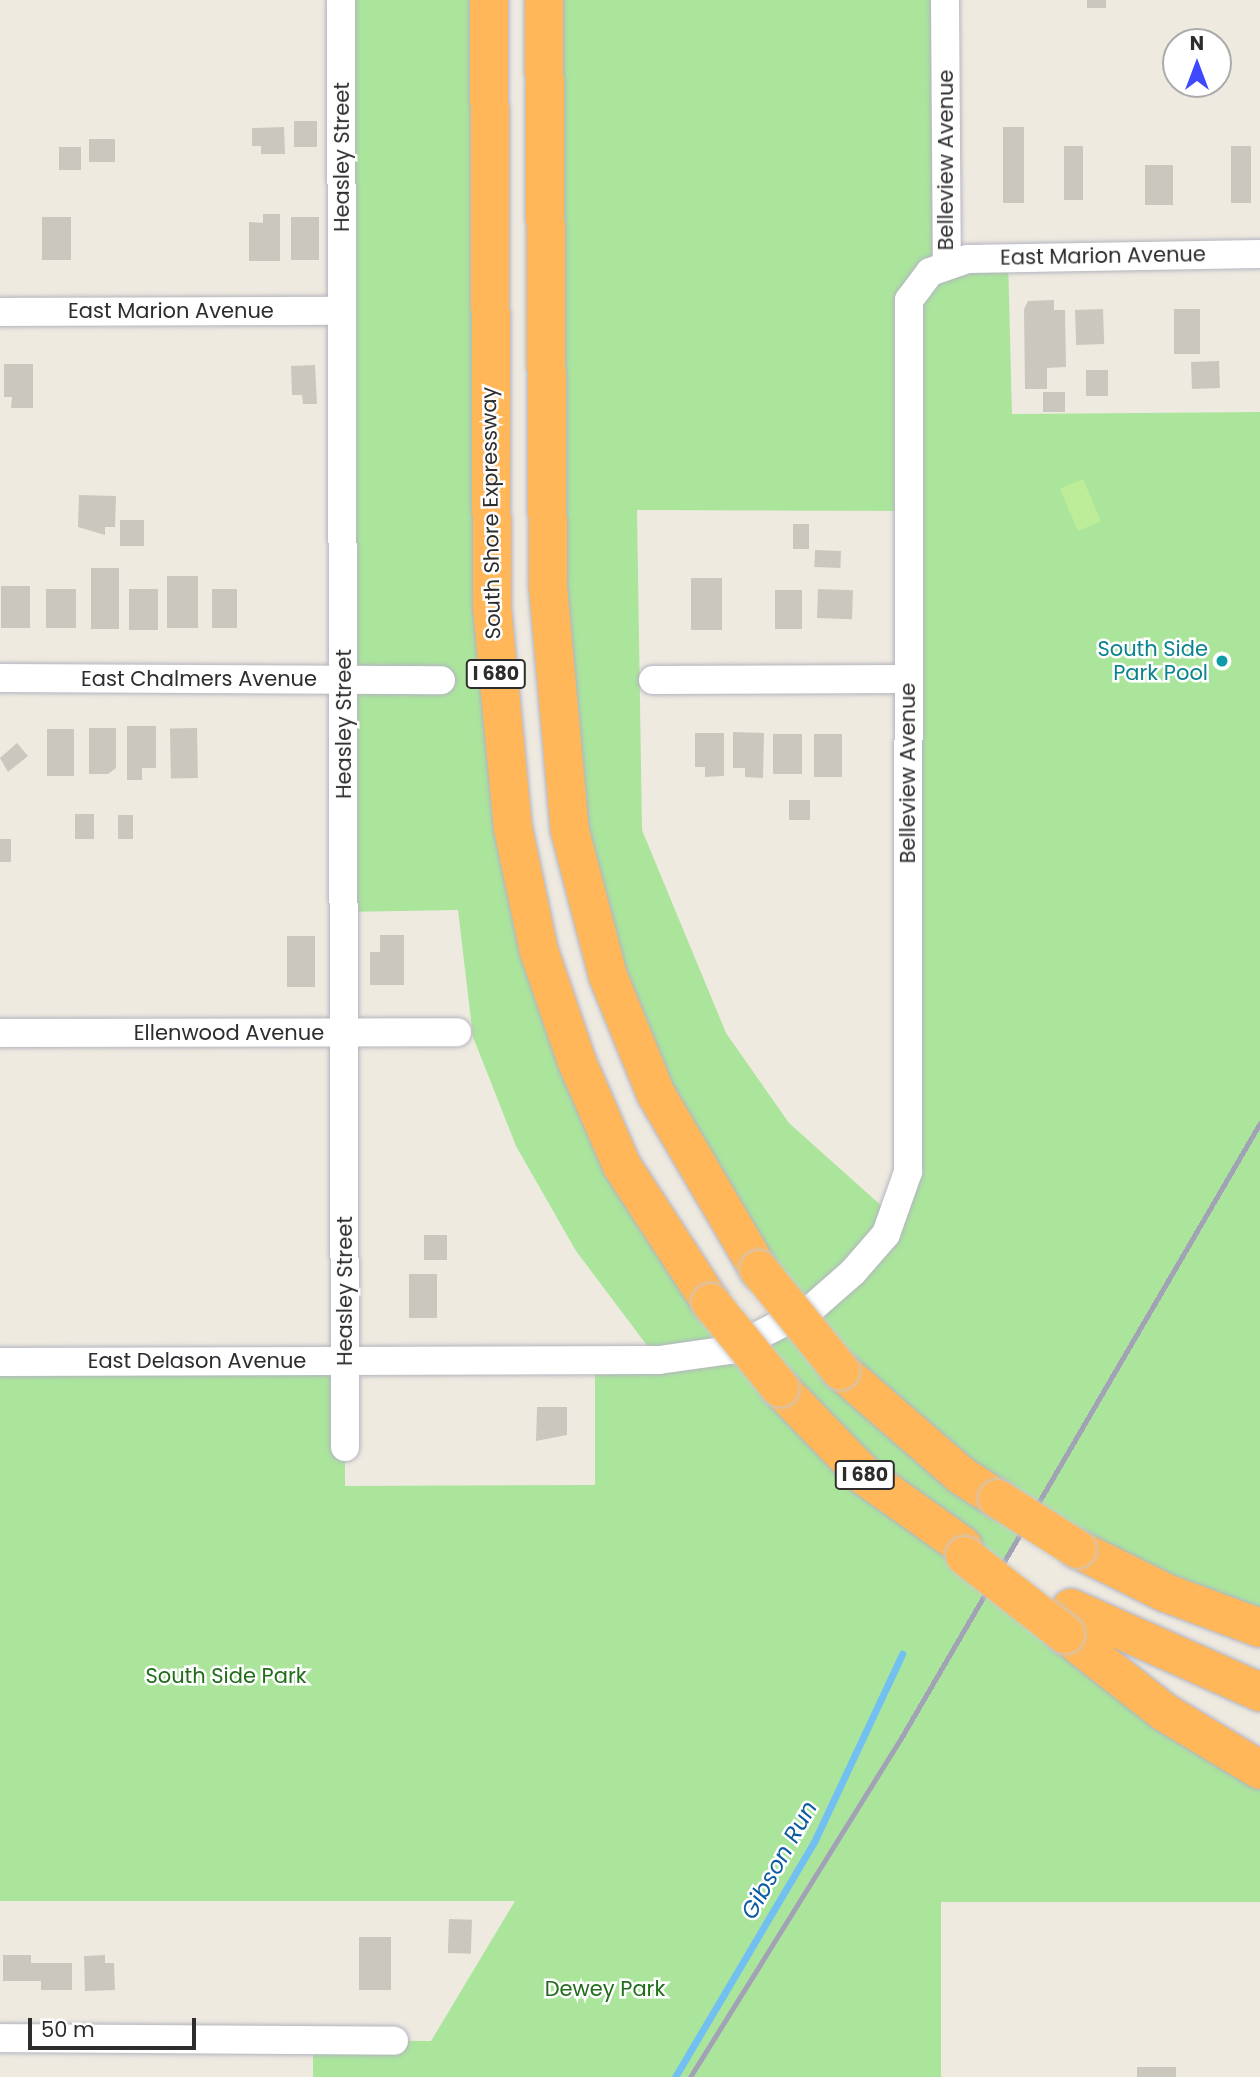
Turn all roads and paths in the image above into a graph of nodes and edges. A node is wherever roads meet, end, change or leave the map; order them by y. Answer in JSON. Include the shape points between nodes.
{"nodes":[{"id":1,"x":341,"y":0,"type":"edge"},
{"id":2,"x":489,"y":0,"type":"edge"},
{"id":3,"x":544,"y":0,"type":"edge"},
{"id":4,"x":945,"y":0,"type":"edge"},
{"id":5,"x":1260,"y":254,"type":"edge"},
{"id":6,"x":947,"y":263,"type":"junction"},
{"id":7,"x":342,"y":311,"type":"junction"},
{"id":8,"x":0,"y":312,"type":"edge"},
{"id":9,"x":0,"y":678,"type":"edge"},
{"id":10,"x":907,"y":679,"type":"junction"},
{"id":11,"x":344,"y":680,"type":"junction"},
{"id":12,"x":441,"y":680,"type":"dead end"},
{"id":13,"x":653,"y":680,"type":"dead end"},
{"id":14,"x":344,"y":1032,"type":"junction"},
{"id":15,"x":457,"y":1032,"type":"dead end"},
{"id":16,"x":0,"y":1033,"type":"edge"},
{"id":17,"x":603,"y":1360,"type":"joint"},
{"id":18,"x":345,"y":1361,"type":"junction"},
{"id":19,"x":0,"y":1362,"type":"edge"},
{"id":20,"x":345,"y":1447,"type":"dead end"},
{"id":21,"x":1068,"y":1621,"type":"junction"},
{"id":22,"x":1260,"y":1628,"type":"edge"},
{"id":23,"x":1260,"y":1692,"type":"edge"},
{"id":24,"x":1260,"y":1770,"type":"edge"},
{"id":25,"x":0,"y":2038,"type":"edge"},
{"id":26,"x":394,"y":2041,"type":"dead end"}],
"edges":[{"from":1,"to":7,"type":"street","name":"Heasley Street"},
{"from":2,"to":21,"type":"highway","name":"South Shore Expressway","number":"I 680","bridge":true,"via":[[492,607],[513,828],[539,951],[577,1062],[648,1214],[711,1303],[780,1388],[866,1477],[925,1524]]},
{"from":3,"to":22,"type":"highway","number":"I 680","bridge":true,"via":[[548,586],[570,831],[608,976],[656,1094],[758,1270],[840,1370],[962,1476],[1077,1549],[1166,1593]]},
{"from":4,"to":6,"type":"street","name":"Belleview Avenue"},
{"from":5,"to":6,"type":"street","name":"East Marion Avenue"},
{"from":6,"to":10,"type":"street","name":"Belleview Avenue","via":[[915,286],[906,318]]},
{"from":7,"to":8,"type":"street","name":"East Marion Avenue"},
{"from":7,"to":11,"type":"street","name":"Heasley Street"},
{"from":9,"to":11,"type":"street","name":"East Chalmers Avenue"},
{"from":10,"to":13,"type":"street"},
{"from":10,"to":17,"type":"street","name":"Belleview Avenue","via":[[909,1147],[895,1218],[873,1251],[812,1308],[730,1350]]},
{"from":11,"to":12,"type":"street","name":"East Chalmers Avenue"},
{"from":11,"to":14,"type":"street","name":"Heasley Street"},
{"from":14,"to":15,"type":"street","name":"Ellenwood Avenue"},
{"from":14,"to":16,"type":"street","name":"Ellenwood Avenue"},
{"from":14,"to":18,"type":"street","name":"Heasley Street"},
{"from":17,"to":18,"type":"street","name":"East Delason Avenue"},
{"from":18,"to":19,"type":"street","name":"East Delason Avenue"},
{"from":18,"to":20,"type":"street","name":"Heasley Street"},
{"from":21,"to":23,"type":"highway","name":"South Shore Expressway","number":"I 680"},
{"from":21,"to":24,"type":"highway","via":[[1164,1712]]},
{"from":25,"to":26,"type":"street"}]}
